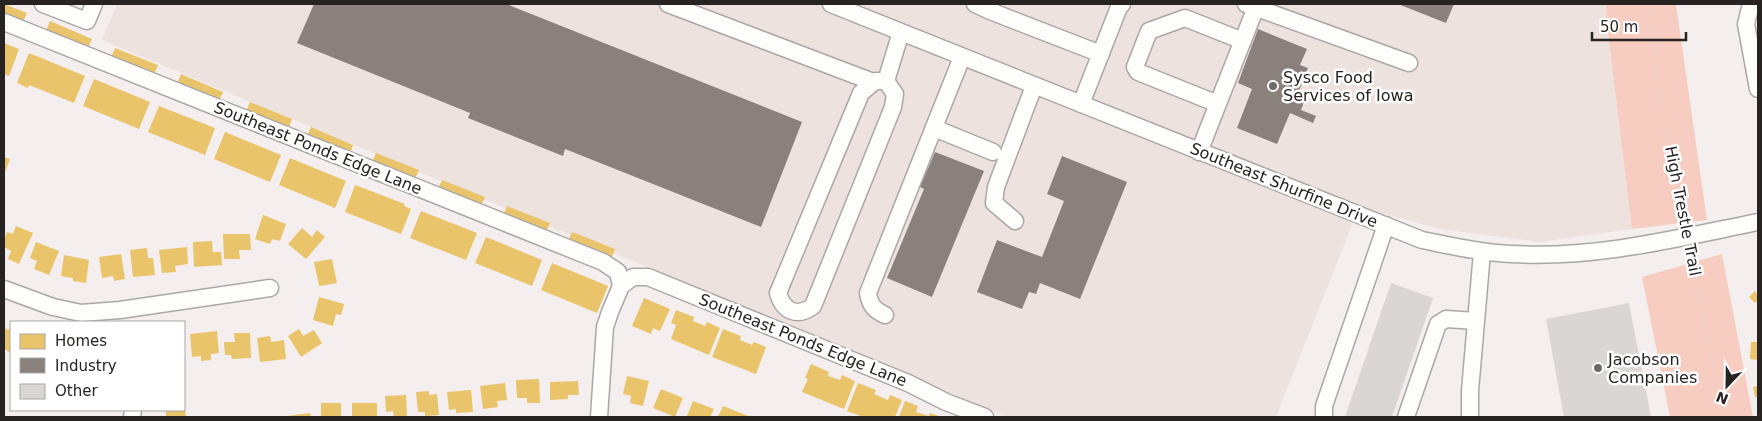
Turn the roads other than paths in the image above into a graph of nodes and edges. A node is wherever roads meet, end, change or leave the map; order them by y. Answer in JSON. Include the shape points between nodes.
{"nodes":[{"id":1,"x":43,"y":4,"type":"edge"},
{"id":2,"x":94,"y":4,"type":"edge"},
{"id":3,"x":668,"y":4,"type":"edge"},
{"id":4,"x":831,"y":4,"type":"edge"},
{"id":5,"x":975,"y":4,"type":"edge"},
{"id":6,"x":1751,"y":4,"type":"edge"},
{"id":7,"x":1120,"y":5,"type":"edge"},
{"id":8,"x":1251,"y":6,"type":"edge"},
{"id":9,"x":4,"y":22,"type":"edge"},
{"id":10,"x":901,"y":32,"type":"junction"},
{"id":11,"x":1243,"y":41,"type":"junction"},
{"id":12,"x":1101,"y":54,"type":"junction"},
{"id":13,"x":962,"y":57,"type":"junction"},
{"id":14,"x":1409,"y":63,"type":"dead end"},
{"id":15,"x":880,"y":81,"type":"junction"},
{"id":16,"x":1034,"y":86,"type":"junction"},
{"id":17,"x":1758,"y":89,"type":"edge"},
{"id":18,"x":1081,"y":104,"type":"junction"},
{"id":19,"x":1218,"y":104,"type":"junction"},
{"id":20,"x":934,"y":128,"type":"junction"},
{"id":21,"x":992,"y":152,"type":"dead end"},
{"id":22,"x":1199,"y":152,"type":"junction"},
{"id":23,"x":1015,"y":221,"type":"dead end"},
{"id":24,"x":1758,"y":222,"type":"edge"},
{"id":25,"x":1386,"y":225,"type":"junction"},
{"id":26,"x":1482,"y":252,"type":"junction"},
{"id":27,"x":621,"y":286,"type":"junction"},
{"id":28,"x":270,"y":288,"type":"dead end"},
{"id":29,"x":4,"y":289,"type":"edge"},
{"id":30,"x":885,"y":315,"type":"dead end"},
{"id":31,"x":120,"y":316,"type":"edge"},
{"id":32,"x":1476,"y":322,"type":"junction"},
{"id":33,"x":599,"y":417,"type":"edge"},
{"id":34,"x":985,"y":417,"type":"edge"},
{"id":35,"x":1324,"y":417,"type":"edge"},
{"id":36,"x":1406,"y":417,"type":"edge"},
{"id":37,"x":1470,"y":417,"type":"edge"}],
"edges":[{"from":1,"to":2,"type":"street","via":[[87,21]]},
{"from":3,"to":15,"type":"street"},
{"from":4,"to":10,"type":"street","name":"Southeast Shurfine Drive"},
{"from":5,"to":12,"type":"street"},
{"from":6,"to":17,"type":"street","via":[[1746,24]]},
{"from":7,"to":12,"type":"street"},
{"from":8,"to":11,"type":"street"},
{"from":8,"to":14,"type":"street"},
{"from":9,"to":27,"type":"street","name":"Southeast Ponds Edge Lane","via":[[603,262],[618,272]]},
{"from":10,"to":13,"type":"street","name":"Southeast Shurfine Drive"},
{"from":10,"to":15,"type":"street"},
{"from":11,"to":19,"type":"street"},
{"from":11,"to":19,"type":"street","via":[[1185,18],[1149,32],[1135,67],[1138,72]]},
{"from":12,"to":18,"type":"street"},
{"from":13,"to":16,"type":"street","name":"Southeast Shurfine Drive"},
{"from":13,"to":20,"type":"street"},
{"from":15,"to":15,"type":"street","via":[[894,94],[893,107],[813,306],[798,312],[787,309],[780,303],[778,293],[861,93]]},
{"from":16,"to":18,"type":"street","name":"Southeast Shurfine Drive"},
{"from":16,"to":23,"type":"street","via":[[996,187],[994,204]]},
{"from":18,"to":22,"type":"street","name":"Southeast Shurfine Drive"},
{"from":19,"to":22,"type":"street"},
{"from":20,"to":21,"type":"street"},
{"from":20,"to":30,"type":"street","via":[[868,293],[876,311]]},
{"from":22,"to":25,"type":"street","name":"Southeast Shurfine Drive"},
{"from":24,"to":26,"type":"street","name":"Southeast Shurfine Drive","via":[[1608,250],[1514,254]]},
{"from":25,"to":26,"type":"street","name":"Southeast Shurfine Drive","via":[[1422,240]]},
{"from":25,"to":35,"type":"street","via":[[1324,406]]},
{"from":26,"to":32,"type":"street"},
{"from":27,"to":33,"type":"street","via":[[605,327]]},
{"from":27,"to":34,"type":"street","name":"Southeast Ponds Edge Lane","via":[[633,277],[648,277]]},
{"from":28,"to":31,"type":"street"},
{"from":29,"to":31,"type":"street","via":[[68,311]]},
{"from":32,"to":36,"type":"street","via":[[1446,319],[1438,324]]},
{"from":32,"to":37,"type":"street"}]}
